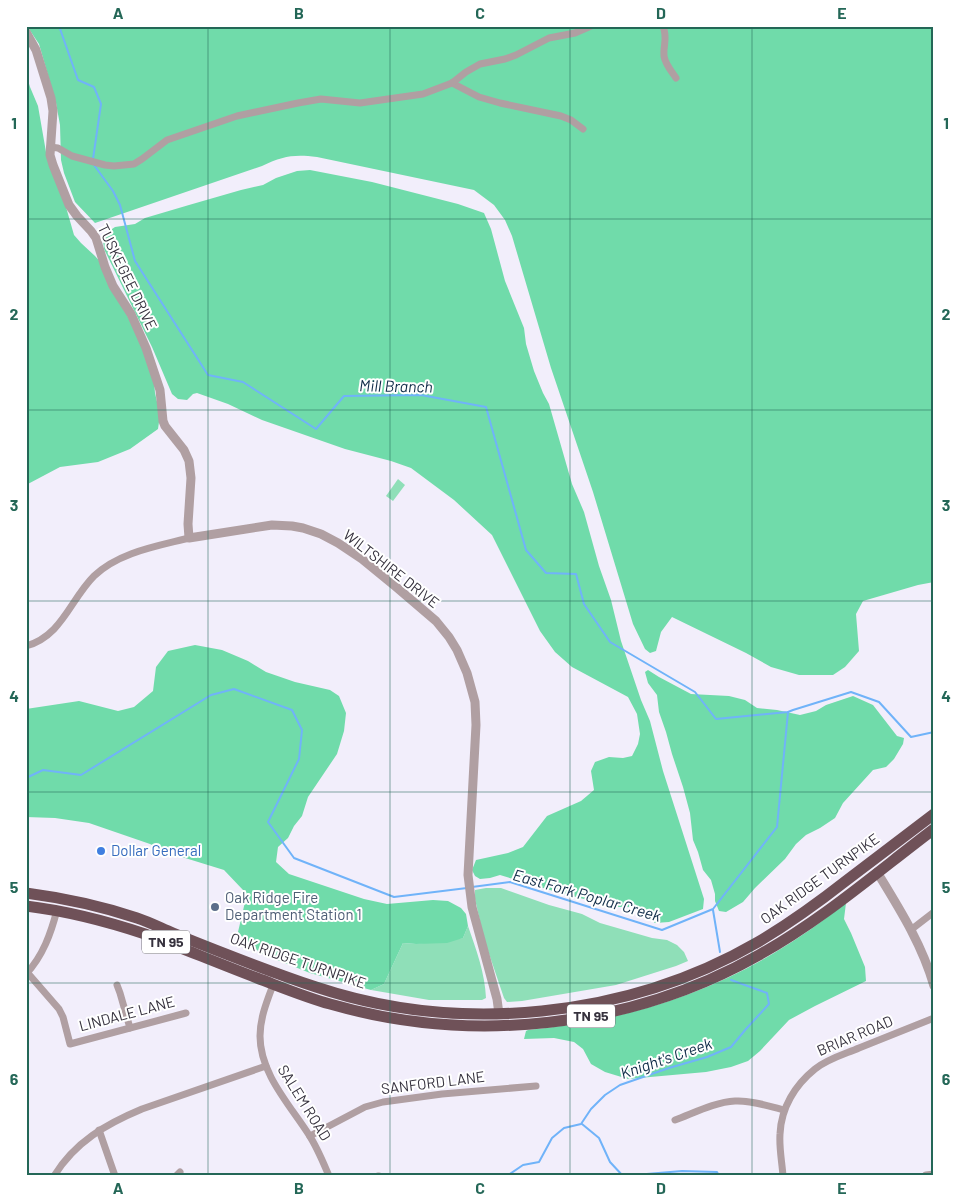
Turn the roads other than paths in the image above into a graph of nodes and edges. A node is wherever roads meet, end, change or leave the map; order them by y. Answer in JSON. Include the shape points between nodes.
{"nodes":[{"id":1,"x":591,"y":26,"type":"edge"},
{"id":2,"x":663,"y":26,"type":"edge"},
{"id":3,"x":26,"y":32,"type":"edge"},
{"id":4,"x":676,"y":78,"type":"dead end"},
{"id":5,"x":452,"y":82,"type":"junction"},
{"id":6,"x":583,"y":129,"type":"dead end"},
{"id":7,"x":50,"y":147,"type":"junction"},
{"id":8,"x":189,"y":538,"type":"junction"},
{"id":9,"x":26,"y":646,"type":"edge"},
{"id":10,"x":934,"y":814,"type":"edge"},
{"id":11,"x":934,"y":829,"type":"edge"},
{"id":12,"x":874,"y":867,"type":"junction"},
{"id":13,"x":26,"y":893,"type":"edge"},
{"id":14,"x":58,"y":904,"type":"junction"},
{"id":15,"x":26,"y":906,"type":"edge"},
{"id":16,"x":934,"y":912,"type":"edge"},
{"id":17,"x":912,"y":930,"type":"junction"},
{"id":18,"x":27,"y":972,"type":"edge"},
{"id":19,"x":275,"y":979,"type":"junction"},
{"id":20,"x":116,"y":985,"type":"dead end"},
{"id":21,"x":934,"y":986,"type":"edge"},
{"id":22,"x":620,"y":997,"type":"junction"},
{"id":23,"x":623,"y":1009,"type":"junction"},
{"id":24,"x":186,"y":1013,"type":"dead end"},
{"id":25,"x":499,"y":1014,"type":"junction"},
{"id":26,"x":934,"y":1018,"type":"edge"},
{"id":27,"x":500,"y":1026,"type":"junction"},
{"id":28,"x":130,"y":1028,"type":"junction"},
{"id":29,"x":266,"y":1066,"type":"junction"},
{"id":30,"x":536,"y":1086,"type":"dead end"},
{"id":31,"x":784,"y":1110,"type":"junction"},
{"id":32,"x":676,"y":1120,"type":"dead end"},
{"id":33,"x":99,"y":1130,"type":"junction"},
{"id":34,"x":310,"y":1136,"type":"junction"},
{"id":35,"x":934,"y":1175,"type":"edge"},
{"id":36,"x":54,"y":1176,"type":"edge"},
{"id":37,"x":115,"y":1176,"type":"edge"},
{"id":38,"x":329,"y":1176,"type":"edge"},
{"id":39,"x":784,"y":1176,"type":"edge"},
{"id":40,"x":926,"y":1176,"type":"edge"}],
"edges":[{"from":1,"to":5,"type":"street","via":[[549,38],[505,59],[480,64]]},
{"from":2,"to":4,"type":"street","via":[[666,39],[664,56]]},
{"from":3,"to":7,"type":"street","name":"TUSKEGEE DRIVE","via":[[36,50],[51,98]]},
{"from":5,"to":6,"type":"street","via":[[479,98],[561,116]]},
{"from":5,"to":7,"type":"street","via":[[423,94],[360,103],[321,99],[237,116],[167,140],[134,164],[105,165]]},
{"from":7,"to":8,"type":"street","name":"TUSKEGEE DRIVE","via":[[65,196],[96,238],[113,286],[131,314],[146,348],[160,390],[165,426],[190,461]]},
{"from":8,"to":9,"type":"street","name":"WILTSHIRE DRIVE","via":[[139,552],[105,567],[80,593],[55,628],[41,640]]},
{"from":8,"to":25,"type":"street","name":"WILTSHIRE DRIVE","via":[[272,525],[313,531],[362,560],[412,600],[449,637],[468,673],[475,702],[469,893]]},
{"from":10,"to":12,"type":"highway","name":"OAK RIDGE TURNPIKE","number":"TN 95"},
{"from":11,"to":12,"type":"highway","name":"OAK RIDGE TURNPIKE","number":"TN 95"},
{"from":12,"to":17,"type":"street"},
{"from":12,"to":22,"type":"highway","name":"OAK RIDGE TURNPIKE","number":"TN 95","via":[[759,942],[726,959]]},
{"from":12,"to":23,"type":"highway","name":"OAK RIDGE TURNPIKE","number":"TN 95","via":[[814,920],[747,962],[684,990]]},
{"from":13,"to":14,"type":"highway","name":"OAK RIDGE TURNPIKE","number":"TN 95"},
{"from":14,"to":15,"type":"highway","name":"OAK RIDGE TURNPIKE","number":"TN 95"},
{"from":14,"to":18,"type":"street","via":[[47,943]]},
{"from":14,"to":19,"type":"highway","name":"OAK RIDGE TURNPIKE","number":"TN 95","via":[[102,908],[136,918]]},
{"from":16,"to":17,"type":"street"},
{"from":17,"to":21,"type":"street"},
{"from":18,"to":28,"type":"street","name":"LINDALE LANE","via":[[59,1009],[70,1044]]},
{"from":19,"to":25,"type":"highway","name":"OAK RIDGE TURNPIKE","number":"TN 95","via":[[391,1005],[447,1013]]},
{"from":19,"to":27,"type":"highway","name":"OAK RIDGE TURNPIKE","number":"TN 95","via":[[329,1004],[386,1017],[440,1024]]},
{"from":19,"to":29,"type":"street","name":"SALEM ROAD","via":[[261,1026],[260,1041]]},
{"from":20,"to":28,"type":"street"},
{"from":22,"to":23,"type":"highway"},
{"from":22,"to":25,"type":"highway","name":"OAK RIDGE TURNPIKE","number":"TN 95","via":[[545,1011]]},
{"from":23,"to":27,"type":"highway","name":"OAK RIDGE TURNPIKE","number":"TN 95","via":[[538,1024]]},
{"from":24,"to":28,"type":"street","name":"LINDALE LANE"},
{"from":25,"to":27,"type":"highway"},
{"from":26,"to":31,"type":"street","name":"BRIAR ROAD","via":[[817,1067],[804,1078]]},
{"from":29,"to":33,"type":"street","via":[[142,1109]]},
{"from":29,"to":34,"type":"street","name":"SALEM ROAD"},
{"from":30,"to":34,"type":"street","name":"SANFORD LANE","via":[[383,1102],[365,1107]]},
{"from":31,"to":32,"type":"street","via":[[754,1102],[732,1101]]},
{"from":31,"to":39,"type":"street","name":"BRIAR ROAD","via":[[780,1134]]},
{"from":33,"to":36,"type":"street","via":[[76,1147]]},
{"from":33,"to":37,"type":"street"},
{"from":34,"to":38,"type":"street","name":"SALEM ROAD"},
{"from":35,"to":40,"type":"street"}]}
